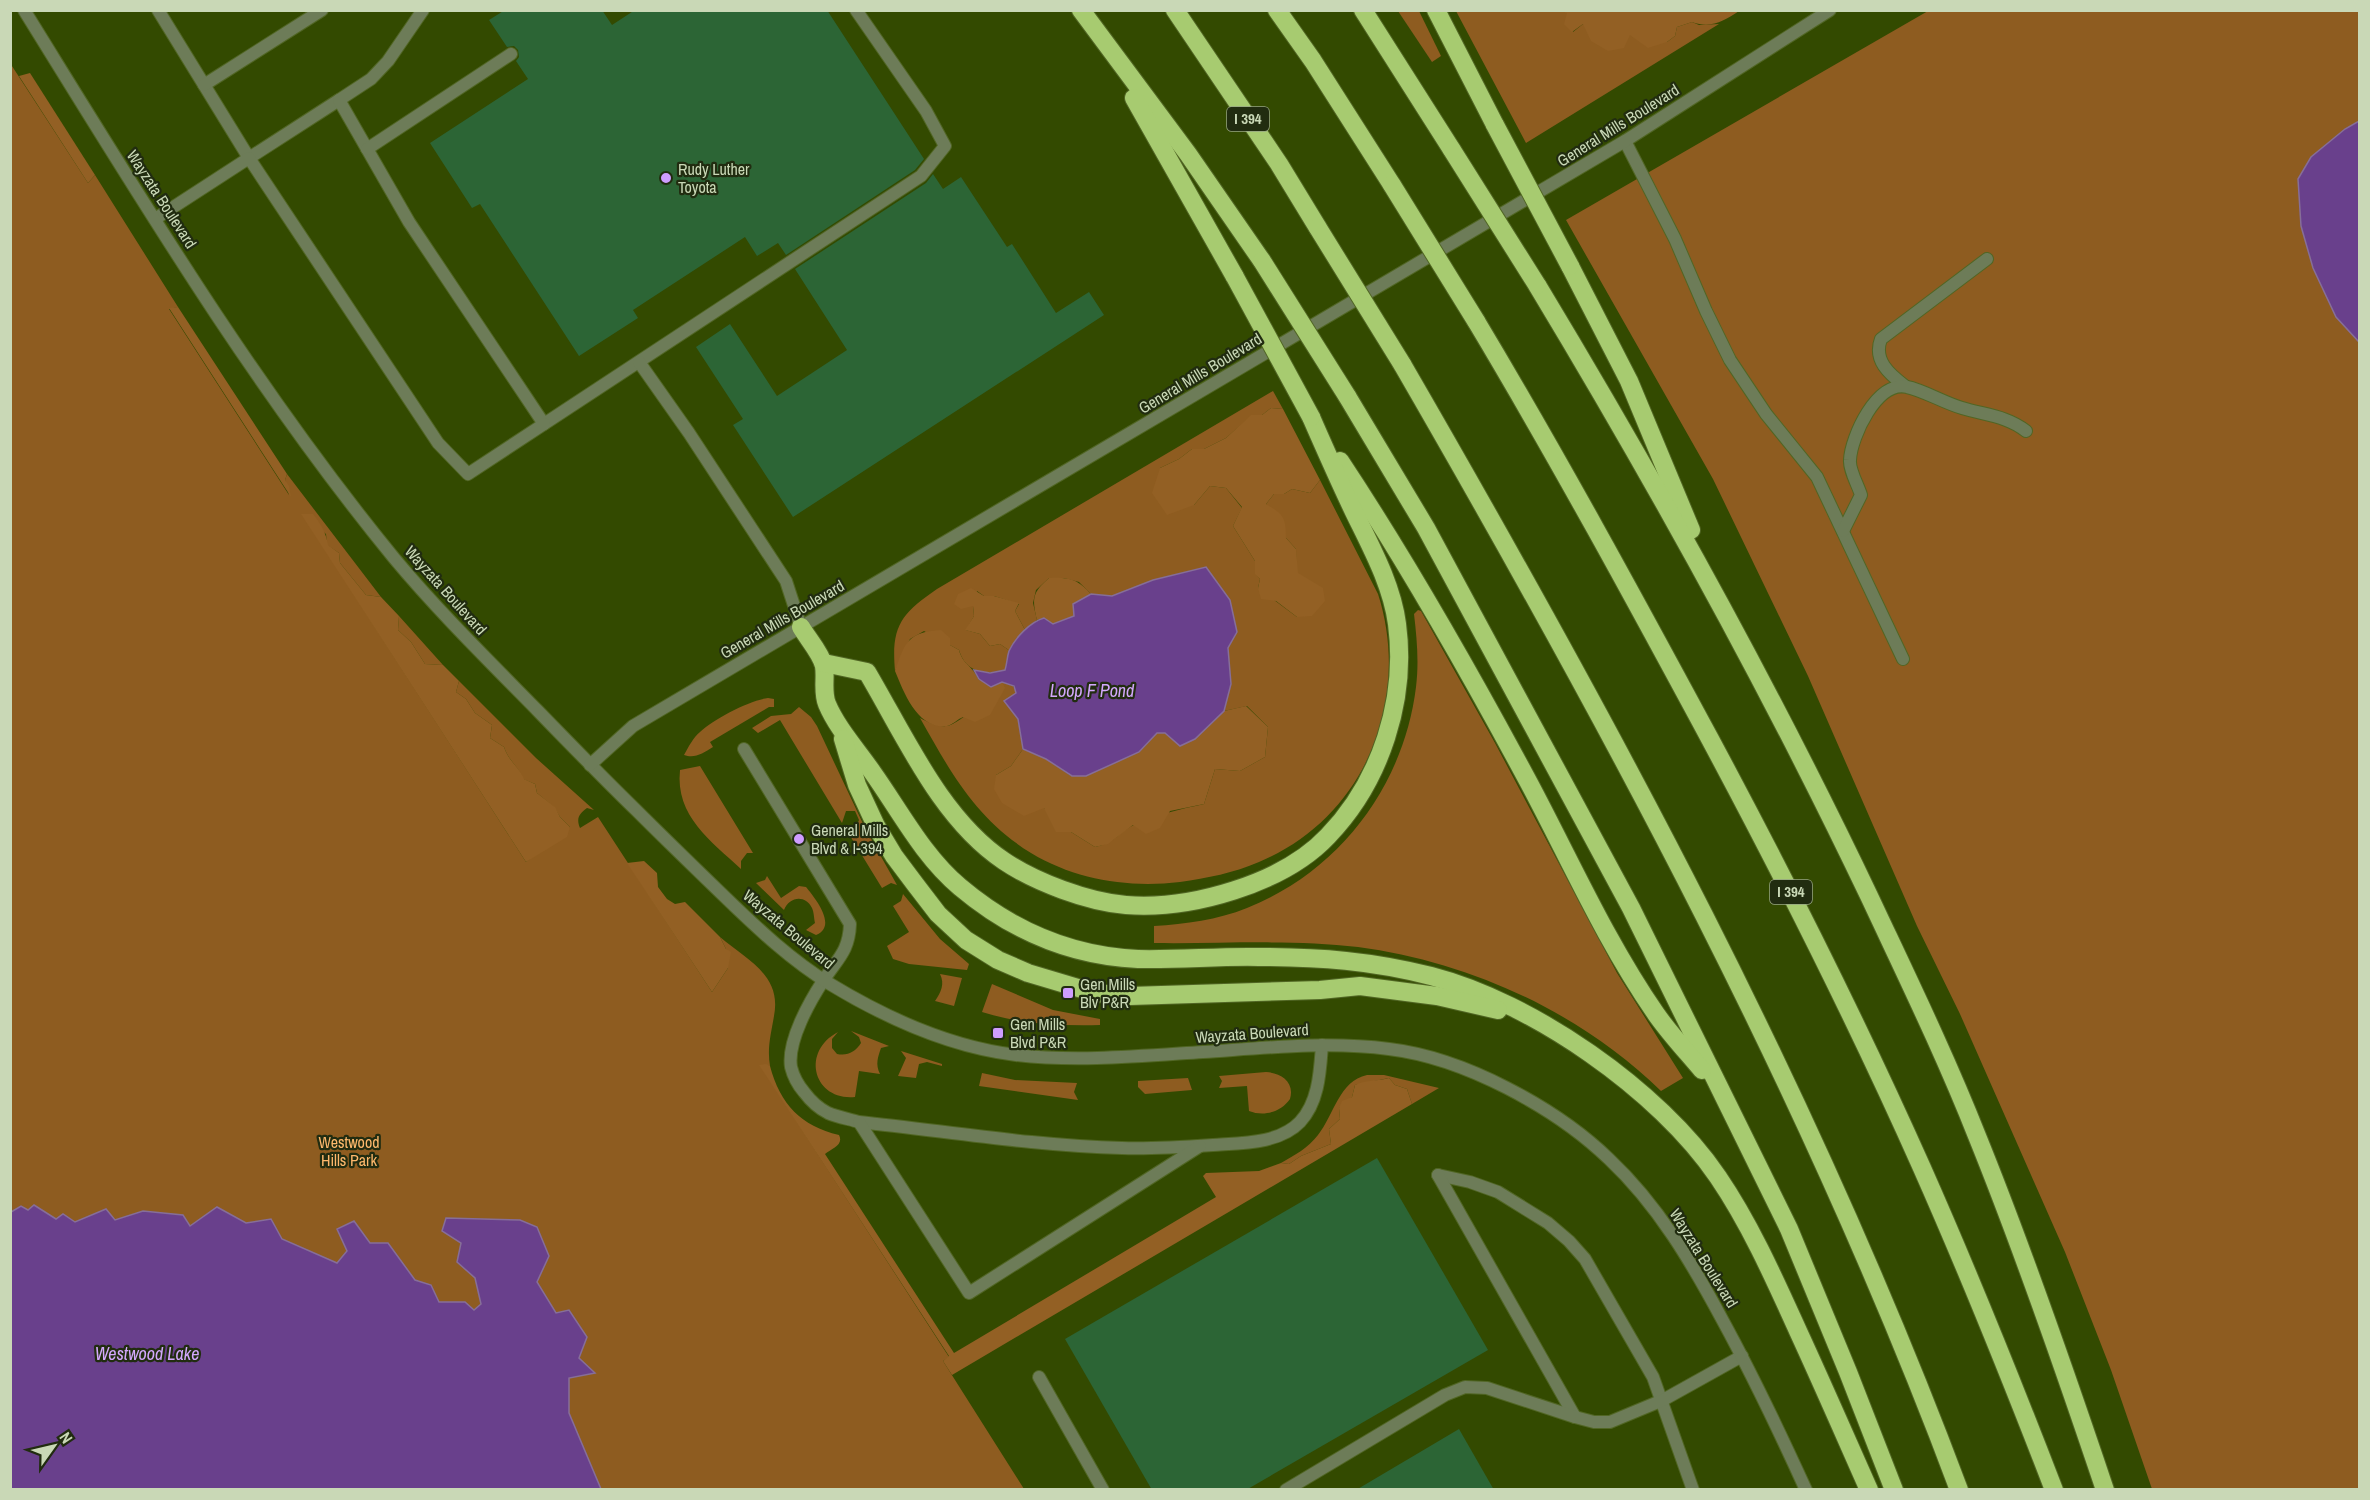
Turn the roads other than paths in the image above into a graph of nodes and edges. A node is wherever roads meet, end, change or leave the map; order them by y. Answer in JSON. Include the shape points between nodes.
{"nodes":[{"id":1,"x":24,"y":10,"type":"edge"},
{"id":2,"x":158,"y":10,"type":"edge"},
{"id":3,"x":321,"y":10,"type":"edge"},
{"id":4,"x":423,"y":10,"type":"edge"},
{"id":5,"x":856,"y":10,"type":"edge"},
{"id":6,"x":1081,"y":10,"type":"edge"},
{"id":7,"x":1175,"y":10,"type":"edge"},
{"id":8,"x":1277,"y":10,"type":"edge"},
{"id":9,"x":1363,"y":10,"type":"edge"},
{"id":10,"x":1436,"y":10,"type":"edge"},
{"id":11,"x":1830,"y":10,"type":"edge"},
{"id":12,"x":1098,"y":33,"type":"junction"},
{"id":13,"x":511,"y":54,"type":"dead end"},
{"id":14,"x":204,"y":85,"type":"junction"},
{"id":15,"x":339,"y":100,"type":"junction"},
{"id":16,"x":1625,"y":141,"type":"junction"},
{"id":17,"x":367,"y":149,"type":"junction"},
{"id":18,"x":249,"y":158,"type":"junction"},
{"id":19,"x":155,"y":219,"type":"junction"},
{"id":20,"x":1987,"y":259,"type":"dead end"},
{"id":21,"x":639,"y":362,"type":"junction"},
{"id":22,"x":1905,"y":386,"type":"junction"},
{"id":23,"x":1311,"y":417,"type":"junction"},
{"id":24,"x":544,"y":424,"type":"junction"},
{"id":25,"x":2026,"y":431,"type":"dead end"},
{"id":26,"x":1843,"y":531,"type":"junction"},
{"id":27,"x":1725,"y":612,"type":"junction"},
{"id":28,"x":801,"y":627,"type":"junction"},
{"id":29,"x":1903,"y":659,"type":"dead end"},
{"id":30,"x":824,"y":663,"type":"junction"},
{"id":31,"x":838,"y":723,"type":"junction"},
{"id":32,"x":744,"y":749,"type":"dead end"},
{"id":33,"x":590,"y":765,"type":"junction"},
{"id":34,"x":823,"y":980,"type":"junction"},
{"id":35,"x":1532,"y":1019,"type":"junction"},
{"id":36,"x":1322,"y":1045,"type":"junction"},
{"id":37,"x":1720,"y":1092,"type":"junction"},
{"id":38,"x":859,"y":1122,"type":"junction"},
{"id":39,"x":1201,"y":1146,"type":"junction"},
{"id":40,"x":1742,"y":1356,"type":"junction"},
{"id":41,"x":1039,"y":1377,"type":"dead end"},
{"id":42,"x":1663,"y":1400,"type":"junction"},
{"id":43,"x":1575,"y":1417,"type":"junction"},
{"id":44,"x":1103,"y":1490,"type":"edge"},
{"id":45,"x":1286,"y":1490,"type":"edge"},
{"id":46,"x":1694,"y":1490,"type":"edge"},
{"id":47,"x":1806,"y":1490,"type":"edge"},
{"id":48,"x":1869,"y":1490,"type":"edge"},
{"id":49,"x":1894,"y":1490,"type":"edge"},
{"id":50,"x":1959,"y":1490,"type":"edge"},
{"id":51,"x":2054,"y":1490,"type":"edge"},
{"id":52,"x":2105,"y":1490,"type":"edge"}],
"edges":[{"from":1,"to":19,"type":"street","name":"Wayzata Boulevard"},
{"from":2,"to":14,"type":"street"},
{"from":3,"to":14,"type":"street"},
{"from":4,"to":15,"type":"street","via":[[383,67]]},
{"from":5,"to":21,"type":"street","via":[[926,111],[945,146],[921,176]]},
{"from":6,"to":12,"type":"highway"},
{"from":7,"to":50,"type":"highway","number":"I 394","bridge":true,"via":[[1279,164],[1402,364],[1573,663],[1789,1086],[1925,1399]]},
{"from":8,"to":51,"type":"highway","number":"I 394","bridge":true,"via":[[1392,185],[1544,434],[1768,846],[1921,1165]]},
{"from":9,"to":27,"type":"highway","bridge":true,"via":[[1623,427]]},
{"from":10,"to":27,"type":"highway","bridge":true,"via":[[1629,381]]},
{"from":11,"to":16,"type":"street","name":"General Mills Boulevard"},
{"from":12,"to":23,"type":"highway","bridge":true},
{"from":12,"to":37,"type":"highway","bridge":true,"via":[[1262,261],[1425,528],[1631,908]]},
{"from":13,"to":17,"type":"street"},
{"from":14,"to":18,"type":"street"},
{"from":15,"to":17,"type":"street"},
{"from":15,"to":18,"type":"street"},
{"from":16,"to":26,"type":"street","via":[[1730,360],[1766,414],[1817,477]]},
{"from":16,"to":28,"type":"street","name":"General Mills Boulevard"},
{"from":17,"to":24,"type":"street","via":[[409,222]]},
{"from":18,"to":19,"type":"street"},
{"from":18,"to":24,"type":"street","via":[[438,443],[468,474]]},
{"from":19,"to":33,"type":"street","name":"Wayzata Boulevard","via":[[272,398],[396,560],[447,619]]},
{"from":20,"to":22,"type":"street","via":[[1881,339],[1881,361]]},
{"from":21,"to":24,"type":"street"},
{"from":21,"to":28,"type":"street","via":[[786,581]]},
{"from":22,"to":25,"type":"street","via":[[1955,406],[2013,421]]},
{"from":22,"to":26,"type":"street","via":[[1877,398],[1862,424],[1850,462],[1861,495]]},
{"from":23,"to":30,"type":"highway","via":[[1390,593],[1397,623],[1398,683],[1388,734],[1365,786],[1327,838],[1278,872],[1222,896],[1144,905],[1125,905],[1051,886],[1003,860],[951,811],[867,672]]},
{"from":23,"to":37,"type":"highway","via":[[1420,589],[1529,783],[1611,940],[1656,1015]]},
{"from":26,"to":29,"type":"street"},
{"from":27,"to":52,"type":"highway","via":[[1845,847],[1940,1048],[2018,1239]]},
{"from":28,"to":30,"type":"highway"},
{"from":28,"to":33,"type":"street","name":"General Mills Boulevard","via":[[633,726]]},
{"from":30,"to":31,"type":"highway","via":[[825,701]]},
{"from":31,"to":35,"type":"highway","via":[[936,863],[1006,921],[1034,936],[1068,947],[1135,958],[1298,957],[1385,965],[1490,996]]},
{"from":31,"to":35,"type":"highway","via":[[857,785],[876,826],[915,884],[938,914],[966,940],[1028,973],[1095,993],[1130,996],[1359,986],[1437,996]]},
{"from":32,"to":34,"type":"street","via":[[850,924],[844,954]]},
{"from":33,"to":34,"type":"street","name":"Wayzata Boulevard","via":[[743,915]]},
{"from":34,"to":36,"type":"street","name":"Wayzata Boulevard","via":[[910,1026],[966,1045],[1016,1055],[1146,1056]]},
{"from":34,"to":38,"type":"street","via":[[800,1022],[791,1066],[811,1102],[827,1113]]},
{"from":35,"to":48,"type":"highway","via":[[1607,1066],[1640,1092],[1690,1142],[1717,1176],[1770,1269]]},
{"from":36,"to":39,"type":"street","via":[[1319,1083],[1309,1110],[1291,1130],[1249,1142]]},
{"from":36,"to":40,"type":"street","name":"Wayzata Boulevard","via":[[1387,1048],[1432,1057],[1488,1078],[1537,1103],[1579,1132],[1611,1160],[1649,1203],[1692,1266]]},
{"from":37,"to":49,"type":"highway","via":[[1789,1228]]},
{"from":38,"to":39,"type":"street","via":[[1101,1147]]},
{"from":38,"to":39,"type":"street","via":[[969,1293]]},
{"from":40,"to":42,"type":"street"},
{"from":40,"to":47,"type":"street","name":"Wayzata Boulevard"},
{"from":41,"to":44,"type":"street"},
{"from":42,"to":43,"type":"street","via":[[1610,1422]]},
{"from":42,"to":43,"type":"street","via":[[1585,1259],[1569,1241],[1548,1222],[1498,1192],[1438,1175]]},
{"from":42,"to":46,"type":"street"},
{"from":43,"to":45,"type":"street","via":[[1487,1388],[1465,1387],[1445,1395]]}]}
